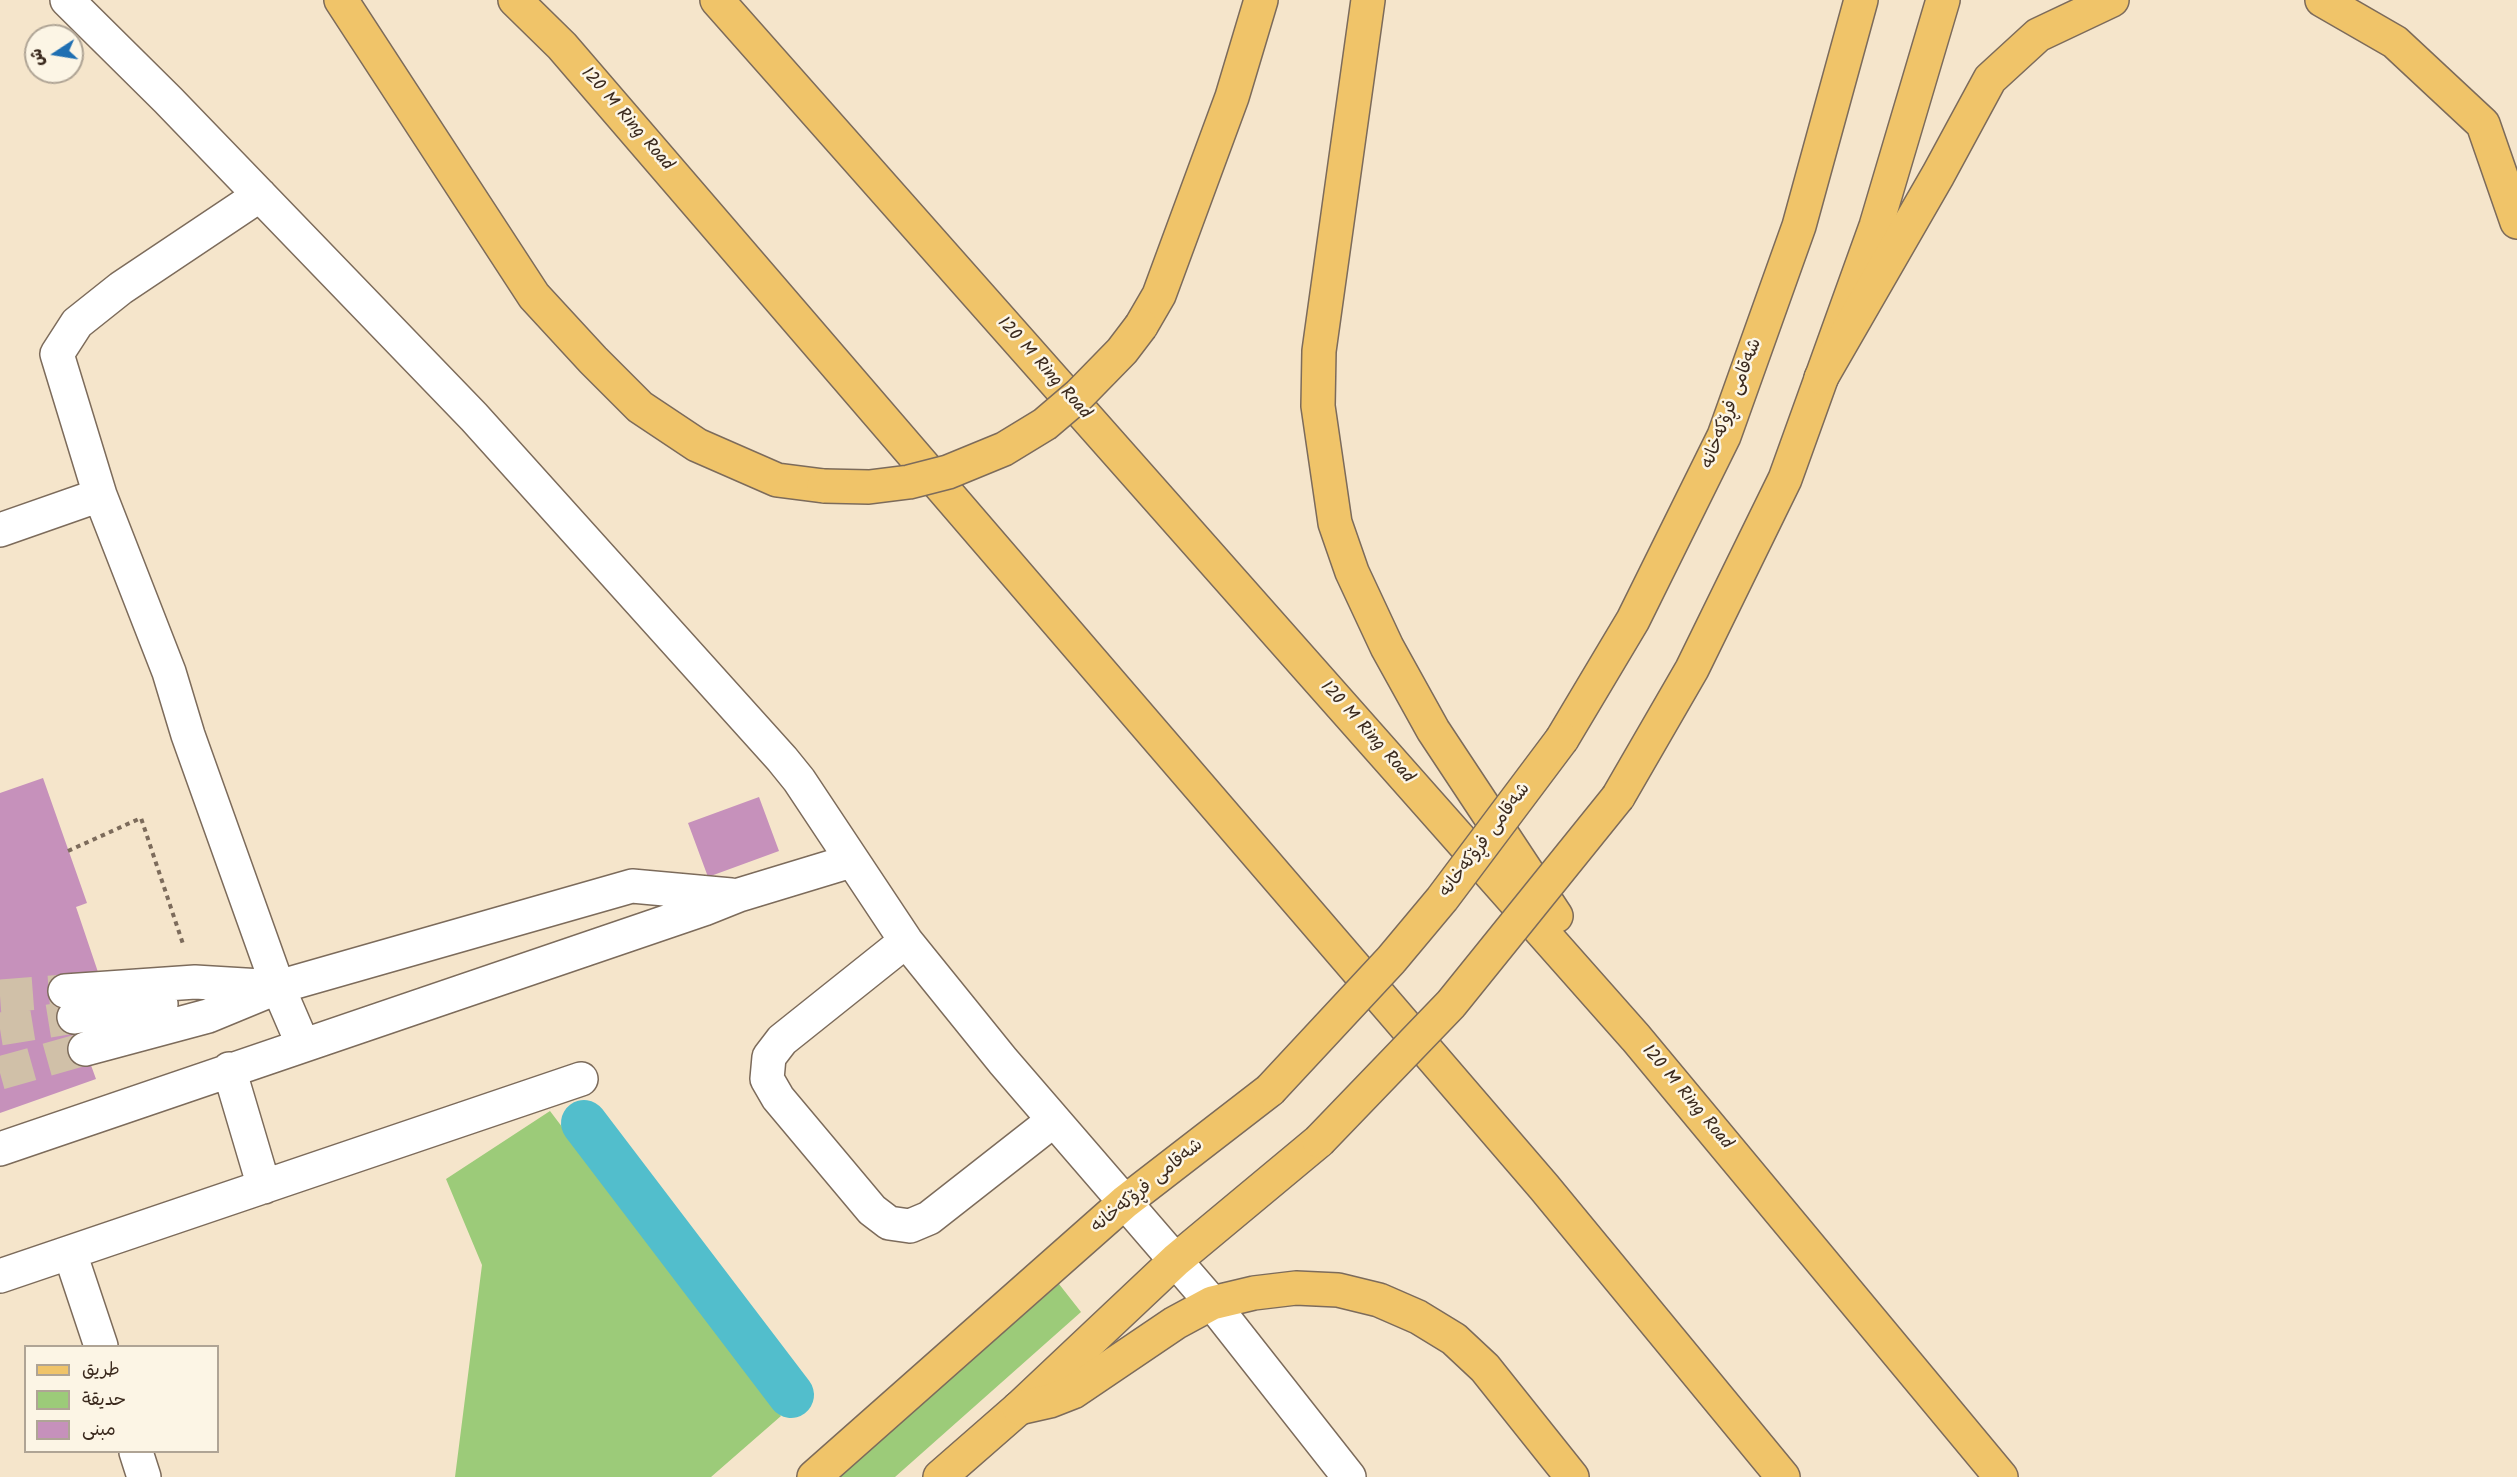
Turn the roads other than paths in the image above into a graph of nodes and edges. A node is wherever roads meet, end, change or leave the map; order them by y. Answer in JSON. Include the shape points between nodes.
{"nodes":[{"id":1,"x":67,"y":0,"type":"edge"},
{"id":2,"x":341,"y":0,"type":"edge"},
{"id":3,"x":515,"y":0,"type":"edge"},
{"id":4,"x":717,"y":0,"type":"edge"},
{"id":5,"x":1261,"y":0,"type":"edge"},
{"id":6,"x":1368,"y":0,"type":"edge"},
{"id":7,"x":1861,"y":0,"type":"edge"},
{"id":8,"x":1942,"y":0,"type":"edge"},
{"id":9,"x":2112,"y":0,"type":"edge"},
{"id":10,"x":2322,"y":0,"type":"edge"},
{"id":11,"x":260,"y":195,"type":"junction"},
{"id":12,"x":2517,"y":222,"type":"edge"},
{"id":13,"x":1821,"y":378,"type":"junction"},
{"id":14,"x":100,"y":495,"type":"junction"},
{"id":15,"x":0,"y":530,"type":"edge"},
{"id":16,"x":851,"y":861,"type":"junction"},
{"id":17,"x":739,"y":895,"type":"junction"},
{"id":18,"x":906,"y":941,"type":"junction"},
{"id":19,"x":278,"y":987,"type":"junction"},
{"id":20,"x":1636,"y":1038,"type":"junction"},
{"id":21,"x":303,"y":1045,"type":"junction"},
{"id":22,"x":85,"y":1049,"type":"tunnel mouth"},
{"id":23,"x":229,"y":1070,"type":"junction"},
{"id":24,"x":581,"y":1079,"type":"dead end"},
{"id":25,"x":1054,"y":1120,"type":"junction"},
{"id":26,"x":0,"y":1149,"type":"edge"},
{"id":27,"x":264,"y":1186,"type":"junction"},
{"id":28,"x":1125,"y":1202,"type":"junction"},
{"id":29,"x":70,"y":1252,"type":"junction"},
{"id":30,"x":1176,"y":1260,"type":"junction"},
{"id":31,"x":0,"y":1276,"type":"edge"},
{"id":32,"x":1212,"y":1303,"type":"junction"},
{"id":33,"x":100,"y":1345,"type":"edge"},
{"id":34,"x":1019,"y":1408,"type":"junction"},
{"id":35,"x":1977,"y":1450,"type":"junction"},
{"id":36,"x":136,"y":1453,"type":"edge"},
{"id":37,"x":144,"y":1477,"type":"edge"},
{"id":38,"x":814,"y":1477,"type":"edge"},
{"id":39,"x":940,"y":1477,"type":"edge"},
{"id":40,"x":1349,"y":1477,"type":"edge"},
{"id":41,"x":1572,"y":1477,"type":"edge"},
{"id":42,"x":1783,"y":1477,"type":"edge"},
{"id":43,"x":2001,"y":1477,"type":"edge"},
{"id":44,"x":2008,"y":1477,"type":"edge"}],
"edges":[{"from":1,"to":11,"type":"street"},
{"from":2,"to":5,"type":"main road","bridge":true,"via":[[534,296],[640,407],[697,445],[777,480],[869,487],[909,482],[1004,449],[1046,424],[1122,351],[1159,295],[1224,119]]},
{"from":3,"to":42,"type":"main road","name":"120 M Ring Road","via":[[578,64],[1536,1178]]},
{"from":4,"to":20,"type":"main road","name":"120 M Ring Road"},
{"from":6,"to":20,"type":"main road","via":[[1319,351],[1318,406],[1335,523],[1387,647],[1433,730]]},
{"from":7,"to":28,"type":"main road","name":"شەقامی فڕۆکەخانە","bridge":true,"via":[[1799,226],[1724,436],[1633,620],[1562,739],[1391,960],[1270,1090]]},
{"from":8,"to":13,"type":"main road","via":[[1875,226]]},
{"from":9,"to":13,"type":"main road","via":[[2038,35],[1990,78]]},
{"from":10,"to":12,"type":"main road","via":[[2395,42],[2483,124]]},
{"from":11,"to":14,"type":"street","via":[[121,288],[77,323],[57,354]]},
{"from":11,"to":16,"type":"street","via":[[474,417],[782,759]]},
{"from":13,"to":30,"type":"main road","bridge":true,"via":[[1780,490],[1692,669],[1618,797],[1451,1004],[1319,1141]]},
{"from":14,"to":15,"type":"street"},
{"from":14,"to":19,"type":"street","via":[[169,672]]},
{"from":16,"to":17,"type":"street"},
{"from":16,"to":18,"type":"street"},
{"from":17,"to":19,"type":"street","via":[[632,886]]},
{"from":17,"to":21,"type":"street"},
{"from":18,"to":25,"type":"street"},
{"from":18,"to":25,"type":"street","via":[[782,1040],[769,1057],[767,1079],[778,1098],[872,1210],[889,1223],[910,1226],[930,1218]]},
{"from":19,"to":19,"type":"street","via":[[195,982],[69,1004]]},
{"from":19,"to":21,"type":"street"},
{"from":19,"to":22,"type":"street","via":[[208,1016]]},
{"from":20,"to":35,"type":"main road","name":"120 M Ring Road"},
{"from":21,"to":23,"type":"street"},
{"from":23,"to":26,"type":"street"},
{"from":23,"to":27,"type":"street"},
{"from":24,"to":27,"type":"street"},
{"from":25,"to":28,"type":"street"},
{"from":27,"to":29,"type":"street"},
{"from":28,"to":30,"type":"street"},
{"from":28,"to":38,"type":"main road","name":"شەقامی فڕۆکەخانە"},
{"from":29,"to":31,"type":"street"},
{"from":29,"to":33,"type":"street"},
{"from":30,"to":32,"type":"street"},
{"from":30,"to":34,"type":"main road"},
{"from":32,"to":34,"type":"main road","via":[[1175,1323],[1073,1392]]},
{"from":32,"to":40,"type":"street"},
{"from":32,"to":41,"type":"main road","via":[[1296,1288],[1338,1290],[1379,1300],[1418,1317],[1454,1340],[1485,1368]]},
{"from":34,"to":39,"type":"main road"},
{"from":35,"to":43,"type":"main road","name":"120 M Ring Road"},
{"from":35,"to":44,"type":"main road"},
{"from":36,"to":37,"type":"street"}]}
